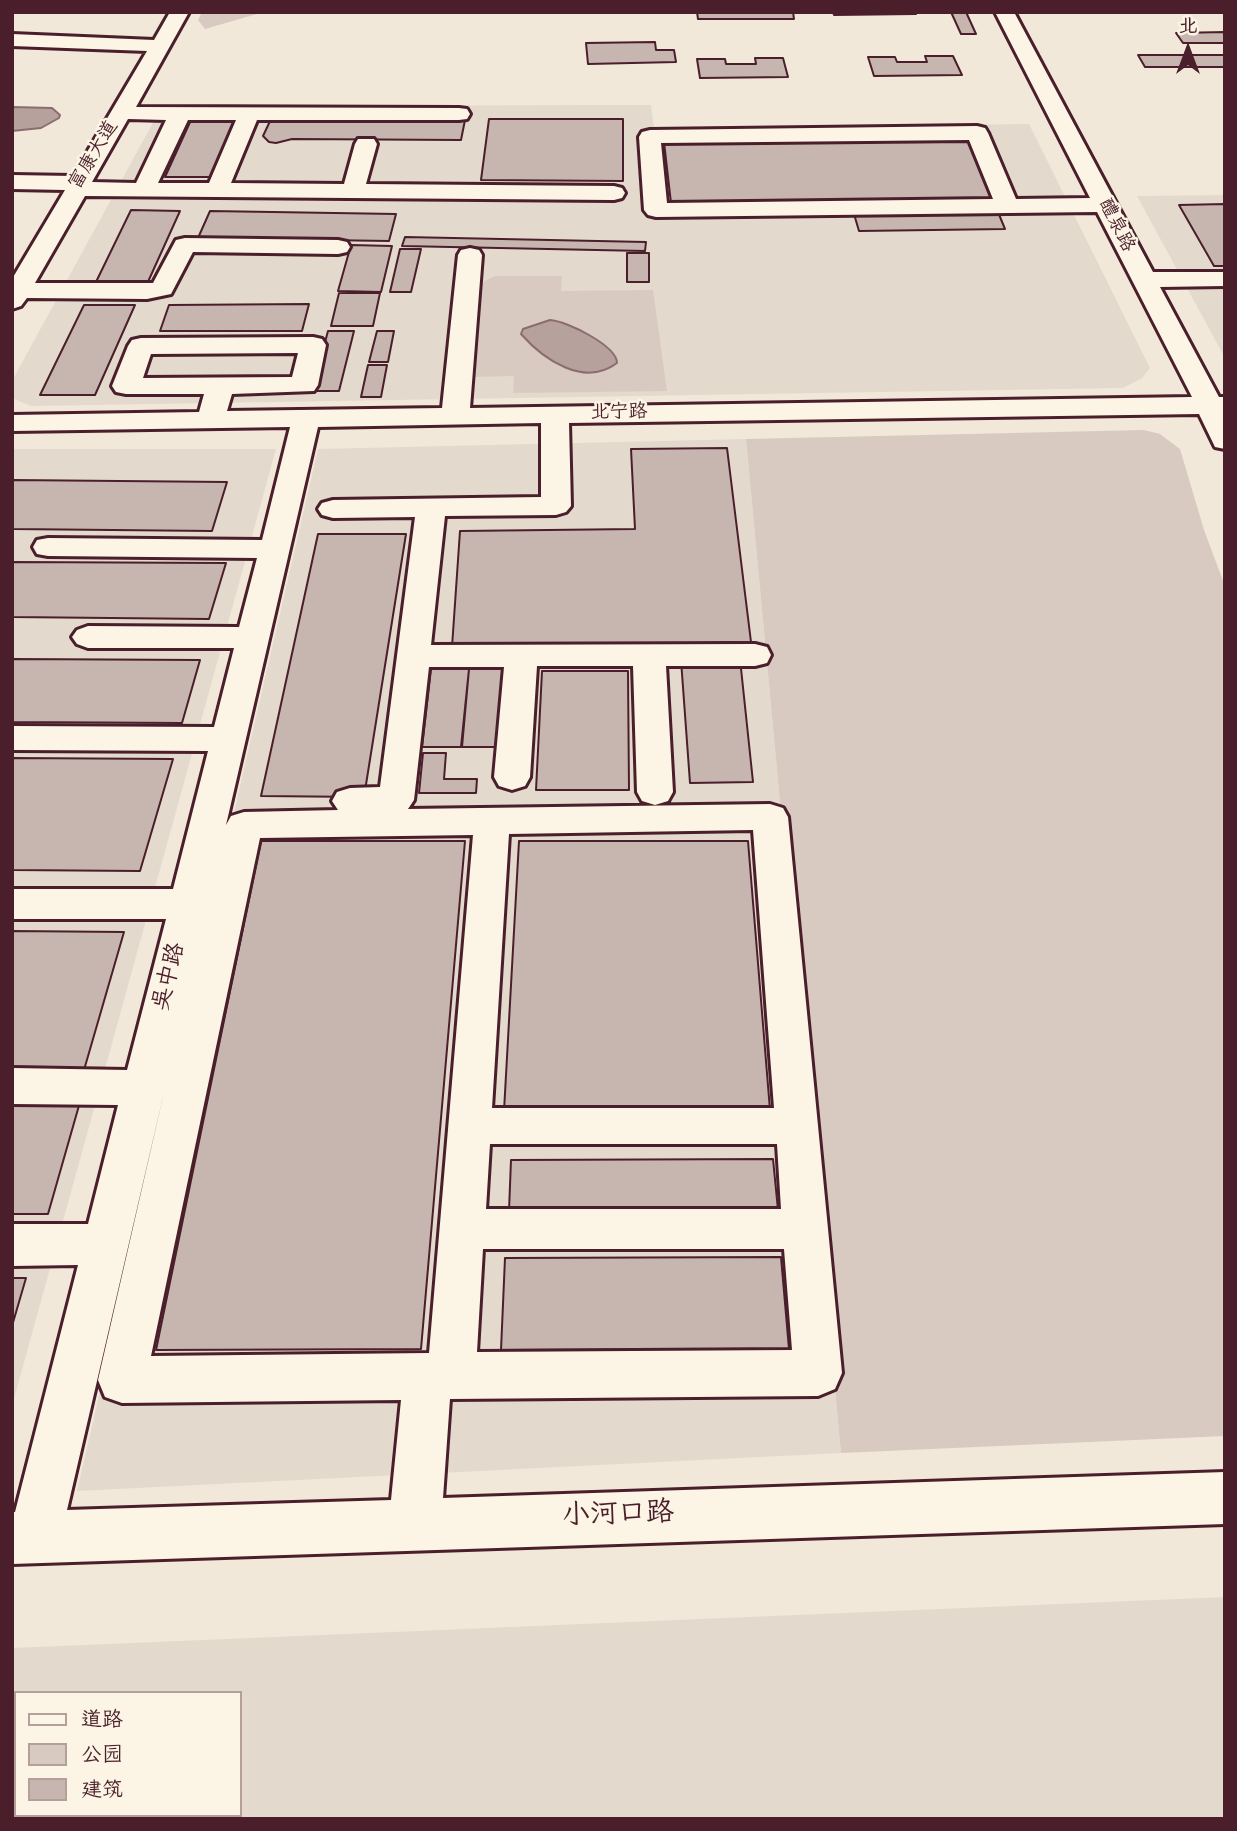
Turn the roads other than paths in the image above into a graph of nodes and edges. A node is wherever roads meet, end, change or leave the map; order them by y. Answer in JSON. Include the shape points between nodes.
{"nodes":[{"id":1,"x":180,"y":12,"type":"edge"},
{"id":2,"x":1004,"y":12,"type":"edge"},
{"id":3,"x":12,"y":40,"type":"edge"},
{"id":4,"x":160,"y":47,"type":"junction"},
{"id":5,"x":120,"y":113,"type":"junction"},
{"id":6,"x":180,"y":113,"type":"junction"},
{"id":7,"x":249,"y":114,"type":"junction"},
{"id":8,"x":459,"y":114,"type":"dead end"},
{"id":9,"x":366,"y":144,"type":"dead end"},
{"id":10,"x":12,"y":182,"type":"edge"},
{"id":11,"x":77,"y":186,"type":"junction"},
{"id":12,"x":144,"y":189,"type":"junction"},
{"id":13,"x":217,"y":190,"type":"junction"},
{"id":14,"x":353,"y":191,"type":"junction"},
{"id":15,"x":614,"y":193,"type":"dead end"},
{"id":16,"x":1104,"y":205,"type":"junction"},
{"id":17,"x":1007,"y":206,"type":"junction"},
{"id":18,"x":338,"y":247,"type":"dead end"},
{"id":19,"x":12,"y":248,"type":"edge"},
{"id":20,"x":41,"y":249,"type":"junction"},
{"id":21,"x":470,"y":255,"type":"dead end"},
{"id":22,"x":1225,"y":279,"type":"edge"},
{"id":23,"x":1143,"y":280,"type":"junction"},
{"id":24,"x":15,"y":295,"type":"edge"},
{"id":25,"x":195,"y":346,"type":"junction"},
{"id":26,"x":264,"y":346,"type":"junction"},
{"id":27,"x":253,"y":385,"type":"junction"},
{"id":28,"x":181,"y":386,"type":"junction"},
{"id":29,"x":220,"y":386,"type":"junction"},
{"id":30,"x":1217,"y":405,"type":"edge"},
{"id":31,"x":555,"y":415,"type":"junction"},
{"id":32,"x":455,"y":417,"type":"junction"},
{"id":33,"x":306,"y":419,"type":"junction"},
{"id":34,"x":211,"y":420,"type":"junction"},
{"id":35,"x":12,"y":423,"type":"edge"},
{"id":36,"x":1225,"y":441,"type":"edge"},
{"id":37,"x":431,"y":508,"type":"junction"},
{"id":38,"x":333,"y":509,"type":"dead end"},
{"id":39,"x":48,"y":547,"type":"dead end"},
{"id":40,"x":275,"y":549,"type":"junction"},
{"id":41,"x":88,"y":637,"type":"dead end"},
{"id":42,"x":253,"y":638,"type":"junction"},
{"id":43,"x":755,"y":655,"type":"dead end"},
{"id":44,"x":414,"y":656,"type":"junction"},
{"id":45,"x":521,"y":656,"type":"junction"},
{"id":46,"x":649,"y":656,"type":"junction"},
{"id":47,"x":12,"y":738,"type":"edge"},
{"id":48,"x":229,"y":739,"type":"junction"},
{"id":49,"x":513,"y":777,"type":"dead end"},
{"id":50,"x":655,"y":792,"type":"dead end"},
{"id":51,"x":214,"y":801,"type":"junction"},
{"id":52,"x":492,"y":821,"type":"junction"},
{"id":53,"x":12,"y":904,"type":"edge"},
{"id":54,"x":189,"y":904,"type":"junction"},
{"id":55,"x":12,"y":1086,"type":"edge"},
{"id":56,"x":144,"y":1088,"type":"junction"},
{"id":57,"x":469,"y":1126,"type":"junction"},
{"id":58,"x":796,"y":1126,"type":"junction"},
{"id":59,"x":805,"y":1228,"type":"junction"},
{"id":60,"x":462,"y":1229,"type":"junction"},
{"id":61,"x":106,"y":1244,"type":"junction"},
{"id":62,"x":12,"y":1245,"type":"edge"},
{"id":63,"x":439,"y":1376,"type":"junction"},
{"id":64,"x":1225,"y":1498,"type":"edge"},
{"id":65,"x":415,"y":1524,"type":"junction"},
{"id":66,"x":24,"y":1537,"type":"edge"}],
"edges":[{"from":1,"to":4,"type":"street","name":"富康大道"},
{"from":2,"to":16,"type":"street","name":"醴泉路"},
{"from":3,"to":4,"type":"street"},
{"from":4,"to":5,"type":"street","name":"富康大道"},
{"from":5,"to":6,"type":"street"},
{"from":5,"to":11,"type":"street","name":"富康大道"},
{"from":6,"to":7,"type":"street"},
{"from":6,"to":12,"type":"street"},
{"from":7,"to":8,"type":"street"},
{"from":7,"to":13,"type":"street"},
{"from":9,"to":14,"type":"street"},
{"from":10,"to":11,"type":"street"},
{"from":11,"to":12,"type":"street"},
{"from":11,"to":20,"type":"street","name":"富康大道"},
{"from":12,"to":13,"type":"street"},
{"from":13,"to":14,"type":"street"},
{"from":14,"to":15,"type":"street"},
{"from":16,"to":17,"type":"street"},
{"from":16,"to":23,"type":"street","name":"醴泉路"},
{"from":17,"to":17,"type":"street","via":[[656,210],[650,137],[977,133]]},
{"from":18,"to":24,"type":"street","via":[[185,245],[162,289]]},
{"from":19,"to":20,"type":"street"},
{"from":20,"to":24,"type":"street","name":"富康大道"},
{"from":21,"to":32,"type":"street"},
{"from":22,"to":23,"type":"street"},
{"from":23,"to":30,"type":"street","name":"醴泉路"},
{"from":25,"to":26,"type":"street"},
{"from":25,"to":28,"type":"street"},
{"from":25,"to":28,"type":"street","via":[[141,346],[126,386]]},
{"from":26,"to":27,"type":"street"},
{"from":26,"to":27,"type":"street","via":[[313,345],[304,385]]},
{"from":27,"to":29,"type":"street"},
{"from":28,"to":29,"type":"street"},
{"from":29,"to":34,"type":"street"},
{"from":30,"to":31,"type":"street","name":"北宁路"},
{"from":30,"to":36,"type":"street","name":"醴泉路"},
{"from":31,"to":32,"type":"street","name":"北宁路"},
{"from":31,"to":37,"type":"street","via":[[556,506]]},
{"from":32,"to":33,"type":"street","name":"北宁路"},
{"from":33,"to":34,"type":"street","name":"北宁路"},
{"from":33,"to":40,"type":"street","name":"吴中路"},
{"from":34,"to":35,"type":"street","name":"北宁路"},
{"from":37,"to":38,"type":"street"},
{"from":37,"to":44,"type":"street"},
{"from":39,"to":40,"type":"street"},
{"from":40,"to":42,"type":"street","name":"吴中路"},
{"from":41,"to":42,"type":"street"},
{"from":42,"to":48,"type":"street","name":"吴中路"},
{"from":43,"to":46,"type":"street"},
{"from":44,"to":45,"type":"street"},
{"from":44,"to":51,"type":"street","via":[[396,800]]},
{"from":45,"to":46,"type":"street"},
{"from":45,"to":49,"type":"street"},
{"from":46,"to":50,"type":"street"},
{"from":47,"to":48,"type":"street"},
{"from":48,"to":51,"type":"street","name":"吴中路"},
{"from":51,"to":54,"type":"street","name":"吴中路"},
{"from":52,"to":57,"type":"street"},
{"from":52,"to":58,"type":"street","via":[[770,817]]},
{"from":52,"to":63,"type":"street","via":[[244,825],[122,1380]]},
{"from":53,"to":54,"type":"street"},
{"from":54,"to":56,"type":"street","name":"吴中路"},
{"from":55,"to":56,"type":"street"},
{"from":56,"to":61,"type":"street","name":"吴中路"},
{"from":57,"to":58,"type":"street"},
{"from":57,"to":60,"type":"street"},
{"from":58,"to":59,"type":"street"},
{"from":59,"to":60,"type":"street"},
{"from":59,"to":63,"type":"street","via":[[818,1373]]},
{"from":60,"to":63,"type":"street"},
{"from":61,"to":62,"type":"street"},
{"from":61,"to":66,"type":"street","name":"吴中路"},
{"from":63,"to":65,"type":"street"},
{"from":64,"to":65,"type":"street","name":"小河口路"},
{"from":65,"to":66,"type":"street","name":"小河口路"}]}
